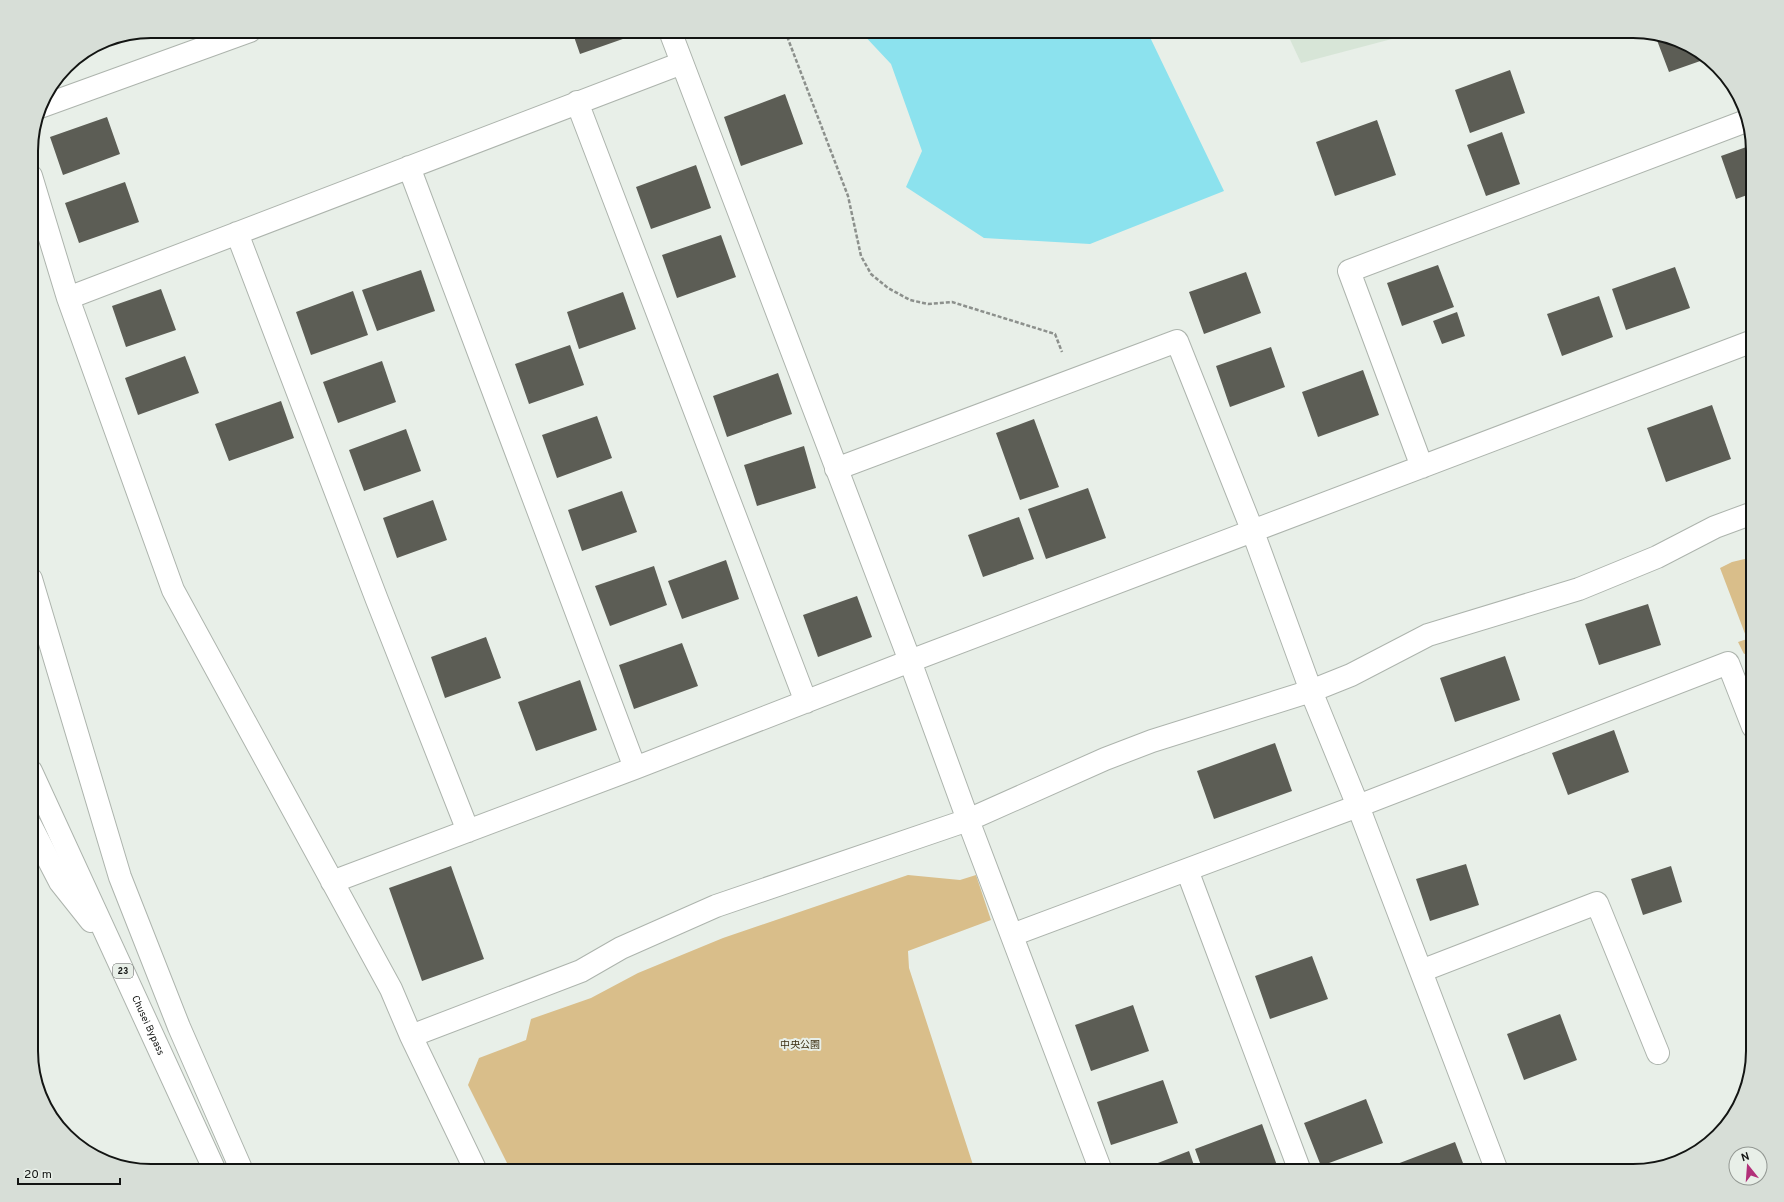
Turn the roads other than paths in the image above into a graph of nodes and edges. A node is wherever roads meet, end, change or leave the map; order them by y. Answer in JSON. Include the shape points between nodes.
{"nodes":[{"id":1,"x":219,"y":38,"type":"edge"},
{"id":2,"x":673,"y":38,"type":"edge"},
{"id":3,"x":682,"y":63,"type":"junction"},
{"id":4,"x":577,"y":102,"type":"junction"},
{"id":5,"x":49,"y":104,"type":"edge"},
{"id":6,"x":1742,"y":122,"type":"edge"},
{"id":7,"x":409,"y":167,"type":"junction"},
{"id":8,"x":38,"y":199,"type":"edge"},
{"id":9,"x":237,"y":234,"type":"junction"},
{"id":10,"x":68,"y":298,"type":"junction"},
{"id":11,"x":1746,"y":344,"type":"edge"},
{"id":12,"x":1422,"y":467,"type":"junction"},
{"id":13,"x":836,"y":469,"type":"junction"},
{"id":14,"x":1746,"y":516,"type":"edge"},
{"id":15,"x":1253,"y":532,"type":"junction"},
{"id":16,"x":38,"y":602,"type":"edge"},
{"id":17,"x":910,"y":661,"type":"junction"},
{"id":18,"x":1311,"y":691,"type":"junction"},
{"id":19,"x":806,"y":702,"type":"junction"},
{"id":20,"x":1746,"y":709,"type":"edge"},
{"id":21,"x":635,"y":768,"type":"junction"},
{"id":22,"x":38,"y":786,"type":"edge"},
{"id":23,"x":1358,"y":806,"type":"junction"},
{"id":24,"x":968,"y":820,"type":"junction"},
{"id":25,"x":468,"y":831,"type":"junction"},
{"id":26,"x":38,"y":840,"type":"edge"},
{"id":27,"x":1187,"y":870,"type":"junction"},
{"id":28,"x":332,"y":882,"type":"junction"},
{"id":29,"x":1012,"y":935,"type":"junction"},
{"id":30,"x":114,"y":950,"type":"junction"},
{"id":31,"x":1421,"y":972,"type":"junction"},
{"id":32,"x":411,"y":1036,"type":"junction"},
{"id":33,"x":1658,"y":1053,"type":"dead end"},
{"id":34,"x":212,"y":1164,"type":"edge"},
{"id":35,"x":239,"y":1164,"type":"edge"},
{"id":36,"x":473,"y":1164,"type":"edge"},
{"id":37,"x":1098,"y":1164,"type":"edge"},
{"id":38,"x":1297,"y":1164,"type":"edge"},
{"id":39,"x":1494,"y":1164,"type":"edge"}],
"edges":[{"from":1,"to":5,"type":"main road"},
{"from":2,"to":3,"type":"main road"},
{"from":3,"to":4,"type":"main road"},
{"from":3,"to":13,"type":"main road"},
{"from":4,"to":7,"type":"main road"},
{"from":4,"to":19,"type":"main road"},
{"from":6,"to":12,"type":"main road","via":[[1349,271]]},
{"from":7,"to":9,"type":"main road"},
{"from":7,"to":21,"type":"main road"},
{"from":8,"to":10,"type":"main road"},
{"from":9,"to":10,"type":"main road"},
{"from":9,"to":25,"type":"main road"},
{"from":10,"to":28,"type":"main road","via":[[172,590]]},
{"from":11,"to":12,"type":"main road"},
{"from":12,"to":15,"type":"main road"},
{"from":13,"to":15,"type":"main road","via":[[1177,341]]},
{"from":13,"to":17,"type":"main road"},
{"from":14,"to":18,"type":"main road","via":[[1715,527],[1657,557],[1579,588],[1428,635],[1350,676]]},
{"from":15,"to":17,"type":"main road"},
{"from":15,"to":18,"type":"main road"},
{"from":16,"to":35,"type":"main road","via":[[120,877],[179,1027]]},
{"from":17,"to":19,"type":"main road"},
{"from":17,"to":24,"type":"main road"},
{"from":18,"to":23,"type":"main road"},
{"from":18,"to":24,"type":"main road","via":[[1152,741],[1105,759]]},
{"from":19,"to":21,"type":"main road"},
{"from":20,"to":23,"type":"main road","via":[[1728,663]]},
{"from":21,"to":25,"type":"main road"},
{"from":22,"to":30,"type":"main road","name":"Chusei Bypass","number":"23"},
{"from":23,"to":27,"type":"main road"},
{"from":23,"to":31,"type":"main road"},
{"from":24,"to":29,"type":"main road"},
{"from":24,"to":32,"type":"main road","via":[[716,906],[620,948],[581,971]]},
{"from":25,"to":28,"type":"main road"},
{"from":26,"to":30,"type":"main road","via":[[60,882]]},
{"from":27,"to":29,"type":"main road"},
{"from":27,"to":38,"type":"main road"},
{"from":28,"to":32,"type":"main road","via":[[391,990]]},
{"from":29,"to":37,"type":"main road"},
{"from":30,"to":34,"type":"main road","name":"Chusei Bypass","number":"23"},
{"from":31,"to":33,"type":"main road","via":[[1597,903]]},
{"from":31,"to":39,"type":"main road"},
{"from":32,"to":36,"type":"main road"}]}
